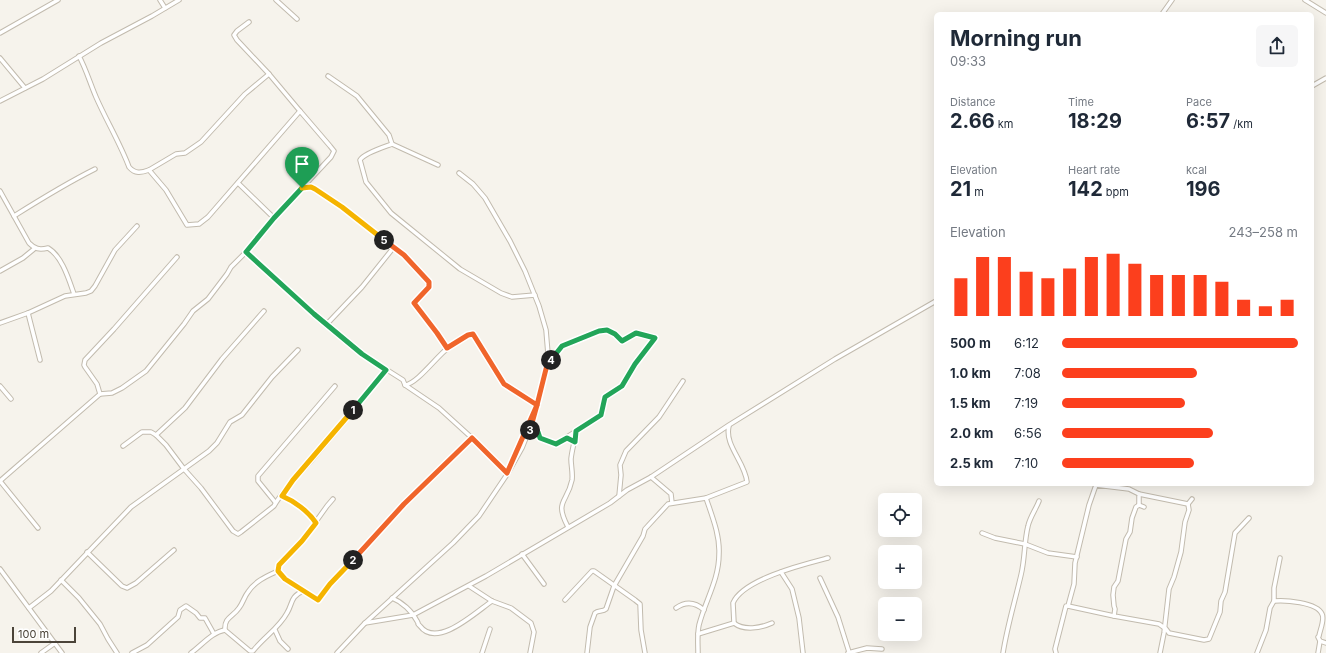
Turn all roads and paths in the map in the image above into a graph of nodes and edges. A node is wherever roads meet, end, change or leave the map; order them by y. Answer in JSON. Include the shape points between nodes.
{"nodes":[{"id":1,"x":58,"y":0,"type":"edge"},
{"id":2,"x":160,"y":0,"type":"edge"},
{"id":3,"x":179,"y":0,"type":"edge"},
{"id":4,"x":276,"y":0,"type":"edge"},
{"id":5,"x":1172,"y":0,"type":"edge"},
{"id":6,"x":1305,"y":0,"type":"edge"},
{"id":7,"x":1326,"y":7,"type":"edge"},
{"id":8,"x":165,"y":8,"type":"junction"},
{"id":9,"x":1163,"y":12,"type":"edge"},
{"id":10,"x":1325,"y":12,"type":"edge"},
{"id":11,"x":296,"y":20,"type":"dead end"},
{"id":12,"x":248,"y":22,"type":"dead end"},
{"id":13,"x":0,"y":33,"type":"edge"},
{"id":14,"x":79,"y":56,"type":"junction"},
{"id":15,"x":0,"y":58,"type":"edge"},
{"id":16,"x":269,"y":74,"type":"junction"},
{"id":17,"x":328,"y":76,"type":"dead end"},
{"id":18,"x":1326,"y":78,"type":"edge"},
{"id":19,"x":1314,"y":85,"type":"edge"},
{"id":20,"x":25,"y":88,"type":"junction"},
{"id":21,"x":0,"y":101,"type":"edge"},
{"id":22,"x":300,"y":111,"type":"junction"},
{"id":23,"x":392,"y":144,"type":"junction"},
{"id":24,"x":438,"y":164,"type":"dead end"},
{"id":25,"x":95,"y":169,"type":"dead end"},
{"id":26,"x":149,"y":170,"type":"junction"},
{"id":27,"x":459,"y":173,"type":"dead end"},
{"id":28,"x":238,"y":183,"type":"junction"},
{"id":29,"x":302,"y":188,"type":"junction"},
{"id":30,"x":0,"y":191,"type":"edge"},
{"id":31,"x":2,"y":198,"type":"edge"},
{"id":32,"x":14,"y":216,"type":"junction"},
{"id":33,"x":274,"y":218,"type":"junction"},
{"id":34,"x":137,"y":226,"type":"dead end"},
{"id":35,"x":394,"y":247,"type":"junction"},
{"id":36,"x":34,"y":249,"type":"junction"},
{"id":37,"x":246,"y":252,"type":"junction"},
{"id":38,"x":177,"y":257,"type":"dead end"},
{"id":39,"x":0,"y":271,"type":"edge"},
{"id":40,"x":74,"y":294,"type":"junction"},
{"id":41,"x":534,"y":295,"type":"junction"},
{"id":42,"x":934,"y":302,"type":"edge"},
{"id":43,"x":264,"y":311,"type":"dead end"},
{"id":44,"x":28,"y":313,"type":"junction"},
{"id":45,"x":0,"y":323,"type":"edge"},
{"id":46,"x":326,"y":325,"type":"junction"},
{"id":47,"x":447,"y":348,"type":"junction"},
{"id":48,"x":298,"y":350,"type":"dead end"},
{"id":49,"x":40,"y":360,"type":"dead end"},
{"id":50,"x":547,"y":365,"type":"junction"},
{"id":51,"x":386,"y":370,"type":"junction"},
{"id":52,"x":683,"y":381,"type":"dead end"},
{"id":53,"x":405,"y":385,"type":"junction"},
{"id":54,"x":0,"y":386,"type":"edge"},
{"id":55,"x":335,"y":386,"type":"dead end"},
{"id":56,"x":100,"y":394,"type":"junction"},
{"id":57,"x":10,"y":399,"type":"dead end"},
{"id":58,"x":537,"y":405,"type":"junction"},
{"id":59,"x":729,"y":425,"type":"junction"},
{"id":60,"x":576,"y":431,"type":"junction"},
{"id":61,"x":528,"y":434,"type":"junction"},
{"id":62,"x":156,"y":435,"type":"junction"},
{"id":63,"x":472,"y":438,"type":"junction"},
{"id":64,"x":567,"y":438,"type":"junction"},
{"id":65,"x":575,"y":442,"type":"junction"},
{"id":66,"x":123,"y":446,"type":"dead end"},
{"id":67,"x":184,"y":470,"type":"junction"},
{"id":68,"x":651,"y":477,"type":"junction"},
{"id":69,"x":0,"y":481,"type":"edge"},
{"id":70,"x":1096,"y":486,"type":"edge"},
{"id":71,"x":1103,"y":486,"type":"edge"},
{"id":72,"x":1139,"y":494,"type":"junction"},
{"id":73,"x":282,"y":496,"type":"junction"},
{"id":74,"x":619,"y":496,"type":"junction"},
{"id":75,"x":706,"y":498,"type":"junction"},
{"id":76,"x":333,"y":499,"type":"dead end"},
{"id":77,"x":1192,"y":500,"type":"dead end"},
{"id":78,"x":1040,"y":501,"type":"dead end"},
{"id":79,"x":275,"y":502,"type":"junction"},
{"id":80,"x":672,"y":503,"type":"junction"},
{"id":81,"x":1188,"y":504,"type":"junction"},
{"id":82,"x":1139,"y":505,"type":"junction"},
{"id":83,"x":1144,"y":507,"type":"dead end"},
{"id":84,"x":1248,"y":518,"type":"dead end"},
{"id":85,"x":316,"y":523,"type":"junction"},
{"id":86,"x":568,"y":527,"type":"junction"},
{"id":87,"x":38,"y":528,"type":"dead end"},
{"id":88,"x":982,"y":533,"type":"dead end"},
{"id":89,"x":1025,"y":544,"type":"junction"},
{"id":90,"x":174,"y":550,"type":"dead end"},
{"id":91,"x":88,"y":552,"type":"junction"},
{"id":92,"x":522,"y":554,"type":"junction"},
{"id":93,"x":1077,"y":557,"type":"junction"},
{"id":94,"x":828,"y":558,"type":"dead end"},
{"id":95,"x":1280,"y":558,"type":"dead end"},
{"id":96,"x":0,"y":570,"type":"edge"},
{"id":97,"x":278,"y":571,"type":"junction"},
{"id":98,"x":781,"y":572,"type":"junction"},
{"id":99,"x":820,"y":578,"type":"dead end"},
{"id":100,"x":61,"y":580,"type":"junction"},
{"id":101,"x":544,"y":584,"type":"dead end"},
{"id":102,"x":468,"y":586,"type":"junction"},
{"id":103,"x":614,"y":586,"type":"junction"},
{"id":104,"x":303,"y":591,"type":"junction"},
{"id":105,"x":392,"y":598,"type":"junction"},
{"id":106,"x":565,"y":600,"type":"dead end"},
{"id":107,"x":492,"y":601,"type":"junction"},
{"id":108,"x":1274,"y":601,"type":"junction"},
{"id":109,"x":1068,"y":606,"type":"junction"},
{"id":110,"x":29,"y":608,"type":"junction"},
{"id":111,"x":676,"y":608,"type":"dead end"},
{"id":112,"x":704,"y":610,"type":"junction"},
{"id":113,"x":418,"y":612,"type":"junction"},
{"id":114,"x":413,"y":615,"type":"junction"},
{"id":115,"x":1114,"y":616,"type":"junction"},
{"id":116,"x":417,"y":621,"type":"junction"},
{"id":117,"x":365,"y":623,"type":"junction"},
{"id":118,"x":734,"y":623,"type":"junction"},
{"id":119,"x":772,"y":623,"type":"dead end"},
{"id":120,"x":1164,"y":627,"type":"junction"},
{"id":121,"x":490,"y":629,"type":"dead end"},
{"id":122,"x":225,"y":630,"type":"junction"},
{"id":123,"x":275,"y":630,"type":"junction"},
{"id":124,"x":214,"y":634,"type":"junction"},
{"id":125,"x":698,"y":634,"type":"junction"},
{"id":126,"x":1320,"y":641,"type":"junction"},
{"id":127,"x":55,"y":643,"type":"junction"},
{"id":128,"x":1326,"y":643,"type":"edge"},
{"id":129,"x":288,"y":649,"type":"dead end"},
{"id":130,"x":882,"y":649,"type":"dead end"},
{"id":131,"x":41,"y":653,"type":"edge"},
{"id":132,"x":62,"y":653,"type":"edge"},
{"id":133,"x":117,"y":653,"type":"edge"},
{"id":134,"x":132,"y":653,"type":"edge"},
{"id":135,"x":191,"y":653,"type":"edge"},
{"id":136,"x":336,"y":653,"type":"edge"},
{"id":137,"x":482,"y":653,"type":"edge"},
{"id":138,"x":530,"y":653,"type":"edge"},
{"id":139,"x":587,"y":653,"type":"edge"},
{"id":140,"x":645,"y":653,"type":"edge"},
{"id":141,"x":698,"y":653,"type":"edge"},
{"id":142,"x":803,"y":653,"type":"edge"},
{"id":143,"x":848,"y":653,"type":"edge"},
{"id":144,"x":1003,"y":653,"type":"edge"},
{"id":145,"x":1056,"y":653,"type":"edge"},
{"id":146,"x":1160,"y":653,"type":"edge"},
{"id":147,"x":1257,"y":653,"type":"edge"},
{"id":148,"x":1318,"y":653,"type":"edge"}],
"edges":[{"from":1,"to":13,"type":"street"},
{"from":2,"to":8,"type":"street"},
{"from":3,"to":8,"type":"street"},
{"from":4,"to":11,"type":"street"},
{"from":5,"to":9,"type":"street"},
{"from":6,"to":10,"type":"street"},
{"from":7,"to":10,"type":"street"},
{"from":8,"to":14,"type":"street"},
{"from":12,"to":16,"type":"street","via":[[234,35]]},
{"from":14,"to":20,"type":"street"},
{"from":14,"to":26,"type":"street","via":[[129,167],[141,173]]},
{"from":15,"to":20,"type":"street"},
{"from":16,"to":22,"type":"street"},
{"from":16,"to":26,"type":"street","via":[[245,94],[201,142],[185,153],[176,154]]},
{"from":17,"to":23,"type":"street","via":[[356,96],[389,135]]},
{"from":18,"to":19,"type":"street"},
{"from":20,"to":21,"type":"street"},
{"from":22,"to":28,"type":"street"},
{"from":22,"to":29,"type":"street","via":[[334,152]]},
{"from":23,"to":24,"type":"street"},
{"from":23,"to":41,"type":"street","via":[[361,157],[360,160],[366,182],[391,213],[460,269],[479,281],[512,297]]},
{"from":25,"to":32,"type":"street","via":[[43,196]]},
{"from":26,"to":28,"type":"street","via":[[166,190],[187,226],[203,221]]},
{"from":27,"to":41,"type":"street","via":[[485,198],[510,241]]},
{"from":28,"to":33,"type":"street"},
{"from":29,"to":33,"type":"street"},
{"from":29,"to":35,"type":"street","via":[[315,189]]},
{"from":30,"to":31,"type":"street"},
{"from":31,"to":32,"type":"street"},
{"from":32,"to":36,"type":"street"},
{"from":33,"to":37,"type":"street"},
{"from":34,"to":40,"type":"street","via":[[115,250],[91,291]]},
{"from":35,"to":46,"type":"street","via":[[362,287]]},
{"from":35,"to":47,"type":"street","via":[[429,282],[429,287],[414,303]]},
{"from":36,"to":39,"type":"street"},
{"from":36,"to":40,"type":"street","via":[[48,248],[53,251]]},
{"from":37,"to":46,"type":"street"},
{"from":37,"to":56,"type":"street","via":[[231,267],[208,299],[193,311],[146,371],[112,393]]},
{"from":38,"to":56,"type":"street","via":[[86,360],[84,365],[97,384]]},
{"from":40,"to":44,"type":"street"},
{"from":41,"to":50,"type":"street","via":[[546,330]]},
{"from":42,"to":59,"type":"street","via":[[835,359]]},
{"from":43,"to":62,"type":"street","via":[[222,359],[185,408]]},
{"from":44,"to":45,"type":"street"},
{"from":44,"to":49,"type":"street"},
{"from":46,"to":51,"type":"street"},
{"from":47,"to":53,"type":"street","via":[[413,382]]},
{"from":47,"to":58,"type":"street","via":[[473,334],[504,384]]},
{"from":48,"to":67,"type":"street","via":[[272,377],[242,415],[230,422],[218,443]]},
{"from":50,"to":58,"type":"street"},
{"from":50,"to":60,"type":"street","via":[[562,346],[599,331],[607,330],[622,341],[636,333],[655,338],[622,386],[605,397],[601,415]]},
{"from":51,"to":53,"type":"street","via":[[403,380]]},
{"from":51,"to":73,"type":"street"},
{"from":52,"to":74,"type":"street","via":[[659,417],[626,451],[620,465]]},
{"from":53,"to":63,"type":"street","via":[[440,408]]},
{"from":54,"to":57,"type":"street"},
{"from":55,"to":79,"type":"street","via":[[258,476],[258,481]]},
{"from":56,"to":69,"type":"street"},
{"from":58,"to":61,"type":"street"},
{"from":58,"to":63,"type":"street","via":[[507,473]]},
{"from":59,"to":68,"type":"street"},
{"from":59,"to":75,"type":"street","via":[[727,434],[747,482]]},
{"from":60,"to":64,"type":"street"},
{"from":60,"to":65,"type":"street"},
{"from":61,"to":64,"type":"street","via":[[538,432],[540,438],[556,444]]},
{"from":61,"to":105,"type":"street","via":[[516,461],[479,516],[454,543]]},
{"from":62,"to":66,"type":"street","via":[[142,432]]},
{"from":62,"to":67,"type":"street"},
{"from":63,"to":104,"type":"street","via":[[404,504],[318,600]]},
{"from":64,"to":65,"type":"street"},
{"from":65,"to":86,"type":"street","via":[[571,458],[572,480],[561,508]]},
{"from":67,"to":79,"type":"street","via":[[235,533],[241,532],[258,519],[274,506]]},
{"from":67,"to":91,"type":"street","via":[[131,507]]},
{"from":68,"to":74,"type":"street"},
{"from":68,"to":80,"type":"street","via":[[671,494]]},
{"from":69,"to":87,"type":"street"},
{"from":70,"to":93,"type":"street"},
{"from":71,"to":72,"type":"street"},
{"from":72,"to":81,"type":"street"},
{"from":72,"to":82,"type":"street"},
{"from":73,"to":79,"type":"street"},
{"from":73,"to":85,"type":"street","via":[[292,500]]},
{"from":74,"to":86,"type":"street"},
{"from":75,"to":80,"type":"street"},
{"from":75,"to":112,"type":"street","via":[[718,540],[719,556],[716,579]]},
{"from":76,"to":85,"type":"street"},
{"from":77,"to":81,"type":"street"},
{"from":78,"to":89,"type":"street","via":[[1028,524]]},
{"from":80,"to":103,"type":"street","via":[[668,504],[645,529]]},
{"from":81,"to":120,"type":"street","via":[[1181,552],[1169,589]]},
{"from":82,"to":83,"type":"street"},
{"from":82,"to":115,"type":"street","via":[[1132,518],[1118,581],[1114,587]]},
{"from":84,"to":120,"type":"street","via":[[1235,533],[1225,592],[1209,639],[1175,634]]},
{"from":85,"to":97,"type":"street","via":[[279,565]]},
{"from":86,"to":92,"type":"street"},
{"from":88,"to":89,"type":"street"},
{"from":89,"to":93,"type":"street","via":[[1048,553]]},
{"from":89,"to":144,"type":"street","via":[[1022,572]]},
{"from":90,"to":91,"type":"street","via":[[127,588]]},
{"from":91,"to":100,"type":"street"},
{"from":92,"to":101,"type":"street"},
{"from":92,"to":102,"type":"street"},
{"from":93,"to":109,"type":"street"},
{"from":94,"to":98,"type":"street"},
{"from":95,"to":108,"type":"street"},
{"from":96,"to":110,"type":"street"},
{"from":97,"to":104,"type":"street"},
{"from":97,"to":122,"type":"street","via":[[263,578],[247,592],[238,610],[224,624]]},
{"from":98,"to":118,"type":"street","via":[[752,585],[736,597],[733,603]]},
{"from":98,"to":142,"type":"street","via":[[792,589]]},
{"from":99,"to":143,"type":"street","via":[[838,617]]},
{"from":100,"to":110,"type":"street"},
{"from":100,"to":133,"type":"street","via":[[100,624]]},
{"from":102,"to":107,"type":"street"},
{"from":102,"to":113,"type":"street"},
{"from":103,"to":106,"type":"street","via":[[592,571]]},
{"from":103,"to":139,"type":"street","via":[[606,609],[595,612],[590,627]]},
{"from":103,"to":140,"type":"street","via":[[640,604]]},
{"from":104,"to":123,"type":"street","via":[[295,596]]},
{"from":105,"to":114,"type":"street","via":[[400,601]]},
{"from":105,"to":117,"type":"street"},
{"from":107,"to":116,"type":"street","via":[[441,634],[427,632]]},
{"from":107,"to":138,"type":"street","via":[[510,608],[531,623],[534,632]]},
{"from":108,"to":126,"type":"street","via":[[1294,602],[1320,611]]},
{"from":108,"to":147,"type":"street"},
{"from":109,"to":115,"type":"street"},
{"from":109,"to":145,"type":"street","via":[[1059,628]]},
{"from":110,"to":127,"type":"street"},
{"from":111,"to":112,"type":"street","via":[[690,603]]},
{"from":112,"to":125,"type":"street"},
{"from":113,"to":114,"type":"street"},
{"from":113,"to":116,"type":"street"},
{"from":114,"to":116,"type":"street"},
{"from":114,"to":117,"type":"street"},
{"from":115,"to":120,"type":"street","via":[[1156,623]]},
{"from":117,"to":136,"type":"street"},
{"from":118,"to":119,"type":"street","via":[[755,628]]},
{"from":118,"to":125,"type":"street"},
{"from":120,"to":146,"type":"street"},
{"from":121,"to":137,"type":"street"},
{"from":122,"to":123,"type":"street","via":[[252,652]]},
{"from":122,"to":124,"type":"street"},
{"from":123,"to":129,"type":"street","via":[[280,641]]},
{"from":124,"to":134,"type":"street","via":[[205,618],[200,618],[186,606],[180,610],[178,617],[147,645]]},
{"from":124,"to":135,"type":"street"},
{"from":125,"to":141,"type":"street"},
{"from":126,"to":128,"type":"street"},
{"from":126,"to":148,"type":"street"},
{"from":127,"to":131,"type":"street"},
{"from":127,"to":132,"type":"street"},
{"from":130,"to":143,"type":"street","via":[[867,648]]}]}
